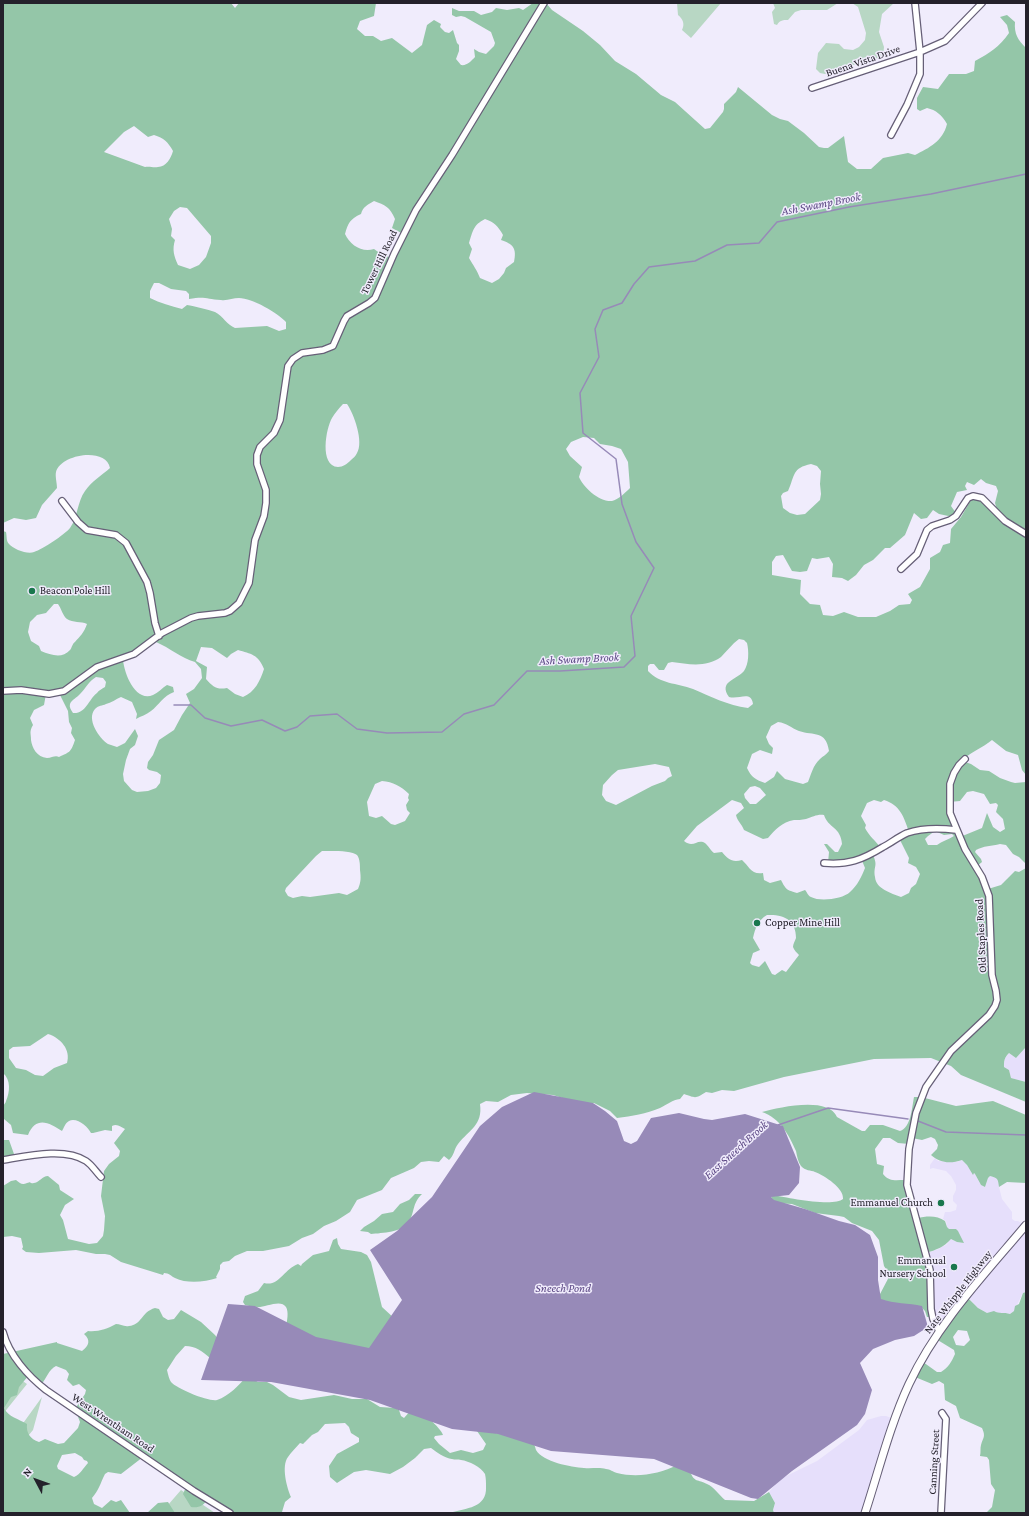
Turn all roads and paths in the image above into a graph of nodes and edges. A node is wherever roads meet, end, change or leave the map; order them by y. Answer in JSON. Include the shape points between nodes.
{"nodes":[{"id":1,"x":544,"y":3,"type":"edge"},
{"id":2,"x":915,"y":3,"type":"edge"},
{"id":3,"x":982,"y":3,"type":"edge"},
{"id":4,"x":920,"y":52,"type":"junction"},
{"id":5,"x":812,"y":88,"type":"dead end"},
{"id":6,"x":891,"y":135,"type":"dead end"},
{"id":7,"x":62,"y":501,"type":"dead end"},
{"id":8,"x":1026,"y":534,"type":"edge"},
{"id":9,"x":901,"y":569,"type":"dead end"},
{"id":10,"x":158,"y":636,"type":"junction"},
{"id":11,"x":3,"y":692,"type":"edge"},
{"id":12,"x":965,"y":759,"type":"dead end"},
{"id":13,"x":956,"y":830,"type":"junction"},
{"id":14,"x":824,"y":863,"type":"dead end"},
{"id":15,"x":3,"y":1160,"type":"edge"},
{"id":16,"x":100,"y":1177,"type":"dead end"},
{"id":17,"x":1026,"y":1225,"type":"edge"},
{"id":18,"x":939,"y":1331,"type":"junction"},
{"id":19,"x":3,"y":1332,"type":"edge"},
{"id":20,"x":5,"y":1341,"type":"edge"},
{"id":21,"x":942,"y":1413,"type":"dead end"},
{"id":22,"x":230,"y":1513,"type":"edge"},
{"id":23,"x":865,"y":1513,"type":"edge"},
{"id":24,"x":941,"y":1513,"type":"edge"}],
"edges":[{"from":1,"to":10,"type":"street","name":"Tower Hill Road","via":[[418,206],[373,301],[347,316],[333,346],[302,353],[288,366],[280,420],[274,434],[260,447],[257,455],[257,464],[266,490],[266,503],[255,540],[249,583],[239,603],[225,613],[194,617]]},
{"from":2,"to":4,"type":"street"},
{"from":3,"to":4,"type":"street","name":"Buena Vista Drive","via":[[945,40]]},
{"from":4,"to":5,"type":"street","name":"Buena Vista Drive"},
{"from":4,"to":6,"type":"street","via":[[920,74]]},
{"from":7,"to":10,"type":"street","via":[[87,530],[116,535],[126,543],[150,593]]},
{"from":8,"to":9,"type":"street","via":[[1005,521],[982,498],[973,496],[968,498],[956,516],[927,530],[917,554]]},
{"from":10,"to":11,"type":"street","name":"Tower Hill Road","via":[[134,654],[97,667],[64,691],[49,694],[14,690]]},
{"from":12,"to":13,"type":"street","name":"Old Staples Road","via":[[959,765],[950,784],[950,813]]},
{"from":13,"to":14,"type":"street","via":[[912,832],[858,859],[838,864]]},
{"from":13,"to":18,"type":"street","name":"Old Staples Road","via":[[990,896],[992,975],[997,1000],[992,1011],[952,1051],[926,1087],[916,1113],[909,1149],[907,1185],[930,1270],[931,1309]]},
{"from":15,"to":16,"type":"street","via":[[51,1154],[76,1155],[89,1163]]},
{"from":17,"to":18,"type":"main road","name":"Nate Whipple Highway"},
{"from":18,"to":23,"type":"main road","name":"Nate Whipple Highway","via":[[902,1399]]},
{"from":19,"to":20,"type":"street","name":"West Wrentham Road"},
{"from":20,"to":22,"type":"street","name":"West Wrentham Road","via":[[27,1372],[48,1391]]},
{"from":21,"to":24,"type":"street","name":"Canning Street","via":[[946,1419]]}]}
